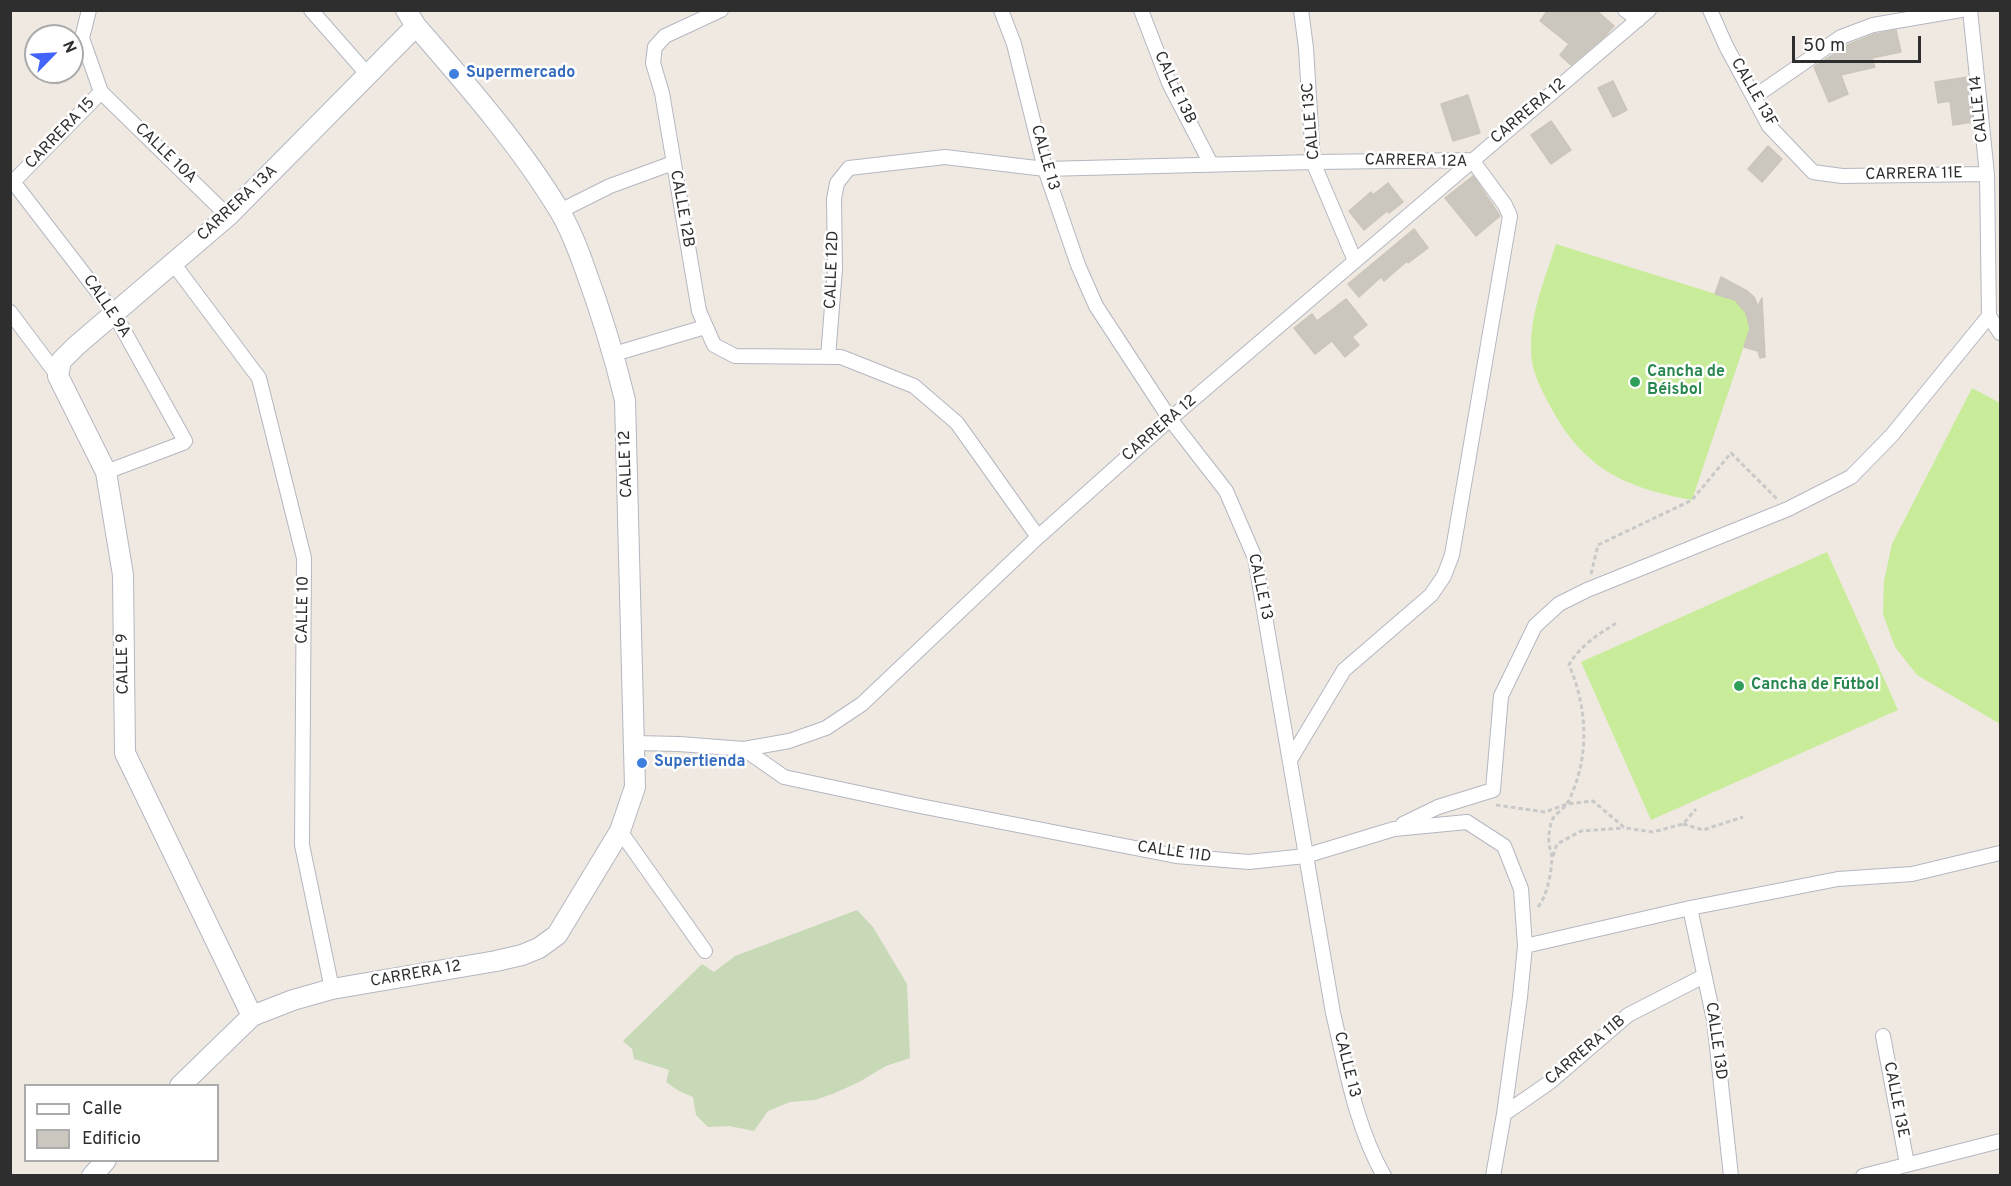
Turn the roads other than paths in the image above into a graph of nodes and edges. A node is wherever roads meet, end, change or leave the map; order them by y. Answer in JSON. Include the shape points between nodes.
{"nodes":[{"id":1,"x":89,"y":10,"type":"edge"},
{"id":2,"x":721,"y":10,"type":"edge"},
{"id":3,"x":1002,"y":10,"type":"edge"},
{"id":4,"x":1141,"y":10,"type":"edge"},
{"id":5,"x":1301,"y":10,"type":"edge"},
{"id":6,"x":1625,"y":10,"type":"edge"},
{"id":7,"x":1650,"y":10,"type":"edge"},
{"id":8,"x":1710,"y":10,"type":"edge"},
{"id":9,"x":1961,"y":10,"type":"edge"},
{"id":10,"x":1970,"y":10,"type":"edge"},
{"id":11,"x":318,"y":13,"type":"edge"},
{"id":12,"x":411,"y":18,"type":"edge"},
{"id":13,"x":1638,"y":20,"type":"junction"},
{"id":14,"x":369,"y":75,"type":"junction"},
{"id":15,"x":101,"y":92,"type":"junction"},
{"id":16,"x":1754,"y":97,"type":"junction"},
{"id":17,"x":1472,"y":160,"type":"junction"},
{"id":18,"x":1313,"y":162,"type":"junction"},
{"id":19,"x":673,"y":163,"type":"junction"},
{"id":20,"x":1211,"y":164,"type":"junction"},
{"id":21,"x":1045,"y":169,"type":"junction"},
{"id":22,"x":1987,"y":174,"type":"junction"},
{"id":23,"x":1842,"y":176,"type":"joint"},
{"id":24,"x":837,"y":183,"type":"joint"},
{"id":25,"x":12,"y":184,"type":"edge"},
{"id":26,"x":560,"y":211,"type":"junction"},
{"id":27,"x":228,"y":216,"type":"junction"},
{"id":28,"x":1355,"y":261,"type":"junction"},
{"id":29,"x":173,"y":263,"type":"junction"},
{"id":30,"x":10,"y":312,"type":"edge"},
{"id":31,"x":114,"y":313,"type":"junction"},
{"id":32,"x":1989,"y":316,"type":"junction"},
{"id":33,"x":705,"y":327,"type":"junction"},
{"id":34,"x":2001,"y":333,"type":"edge"},
{"id":35,"x":614,"y":354,"type":"junction"},
{"id":36,"x":828,"y":357,"type":"junction"},
{"id":37,"x":58,"y":376,"type":"junction"},
{"id":38,"x":1170,"y":419,"type":"junction"},
{"id":39,"x":106,"y":472,"type":"junction"},
{"id":40,"x":1038,"y":537,"type":"junction"},
{"id":41,"x":634,"y":743,"type":"junction"},
{"id":42,"x":744,"y":749,"type":"junction"},
{"id":43,"x":1290,"y":760,"type":"junction"},
{"id":44,"x":1394,"y":829,"type":"junction"},
{"id":45,"x":620,"y":831,"type":"junction"},
{"id":46,"x":2001,"y":853,"type":"edge"},
{"id":47,"x":1305,"y":856,"type":"junction"},
{"id":48,"x":1690,"y":908,"type":"junction"},
{"id":49,"x":1525,"y":946,"type":"junction"},
{"id":50,"x":705,"y":951,"type":"dead end"},
{"id":51,"x":1704,"y":976,"type":"junction"},
{"id":52,"x":332,"y":989,"type":"junction"},
{"id":53,"x":252,"y":1016,"type":"junction"},
{"id":54,"x":1882,"y":1036,"type":"dead end"},
{"id":55,"x":182,"y":1084,"type":"edge"},
{"id":56,"x":1504,"y":1114,"type":"junction"},
{"id":57,"x":2001,"y":1141,"type":"edge"},
{"id":58,"x":105,"y":1162,"type":"edge"},
{"id":59,"x":1907,"y":1164,"type":"junction"},
{"id":60,"x":92,"y":1176,"type":"edge"},
{"id":61,"x":1384,"y":1176,"type":"edge"},
{"id":62,"x":1493,"y":1176,"type":"edge"},
{"id":63,"x":1731,"y":1176,"type":"edge"},
{"id":64,"x":1863,"y":1176,"type":"edge"}],
"edges":[{"from":1,"to":15,"type":"street","name":"CARRERA 15","via":[[82,38]]},
{"from":2,"to":19,"type":"street","name":"CALLE 12B","via":[[665,36],[655,47],[653,63]]},
{"from":3,"to":21,"type":"street","name":"CALLE 13"},
{"from":4,"to":20,"type":"street","name":"CALLE 13B","via":[[1169,82]]},
{"from":5,"to":18,"type":"street","name":"CALLE 13C"},
{"from":6,"to":13,"type":"street"},
{"from":7,"to":13,"type":"street","name":"CARRERA 12"},
{"from":8,"to":16,"type":"street","name":"CALLE 13F"},
{"from":9,"to":16,"type":"street","via":[[1873,25],[1841,37]]},
{"from":10,"to":22,"type":"street","name":"CALLE 14"},
{"from":11,"to":14,"type":"street"},
{"from":12,"to":14,"type":"street","name":"CARRERA 13A"},
{"from":12,"to":26,"type":"street","name":"CALLE 12","via":[[493,115]]},
{"from":13,"to":17,"type":"street","name":"CARRERA 12"},
{"from":14,"to":27,"type":"street","name":"CARRERA 13A"},
{"from":15,"to":25,"type":"street","name":"CARRERA 15"},
{"from":15,"to":27,"type":"street","name":"CALLE 10A"},
{"from":16,"to":23,"type":"street","name":"CALLE 13F","via":[[1769,126],[1813,172]]},
{"from":17,"to":18,"type":"street","name":"CARRERA 12A"},
{"from":17,"to":28,"type":"street","name":"CARRERA 12"},
{"from":17,"to":43,"type":"street","name":"CARRERA 12A","via":[[1510,216],[1452,555],[1431,596],[1344,670]]},
{"from":18,"to":20,"type":"street","name":"CARRERA 12A"},
{"from":18,"to":28,"type":"street","name":"CALLE 13C"},
{"from":19,"to":26,"type":"street","via":[[610,186]]},
{"from":19,"to":33,"type":"street","name":"CALLE 12B"},
{"from":20,"to":21,"type":"street","name":"CARRERA 12A"},
{"from":21,"to":24,"type":"street","name":"CARRERA 12A","via":[[945,157],[849,168]]},
{"from":21,"to":38,"type":"street","name":"CALLE 13","via":[[1096,306]]},
{"from":22,"to":23,"type":"street","name":"CARRERA 11E"},
{"from":22,"to":32,"type":"street","name":"CALLE 14"},
{"from":24,"to":36,"type":"street","name":"CALLE 12D"},
{"from":25,"to":31,"type":"street","name":"CALLE 9A"},
{"from":26,"to":35,"type":"street","name":"CALLE 12","via":[[586,270]]},
{"from":27,"to":29,"type":"street","name":"CARRERA 13A"},
{"from":28,"to":38,"type":"street","name":"CARRERA 12"},
{"from":29,"to":31,"type":"street","name":"CARRERA 13A"},
{"from":29,"to":52,"type":"street","name":"CALLE 10","via":[[259,378],[304,558],[302,845]]},
{"from":30,"to":37,"type":"street","name":"CALLE 9"},
{"from":31,"to":37,"type":"street","name":"CARRERA 13A","via":[[61,361]]},
{"from":31,"to":39,"type":"street","name":"CALLE 9A","via":[[185,441]]},
{"from":32,"to":34,"type":"street"},
{"from":32,"to":44,"type":"street","via":[[1892,435],[1851,477],[1788,509],[1558,604],[1535,626],[1502,696],[1493,790],[1438,807]]},
{"from":33,"to":35,"type":"street"},
{"from":33,"to":36,"type":"street","name":"CALLE 12B","via":[[714,345],[735,356]]},
{"from":35,"to":41,"type":"street","name":"CALLE 12","via":[[625,400]]},
{"from":36,"to":40,"type":"street","via":[[841,357],[914,386],[957,423]]},
{"from":37,"to":39,"type":"street","name":"CALLE 9"},
{"from":38,"to":40,"type":"street","name":"CARRERA 12"},
{"from":38,"to":43,"type":"street","name":"CALLE 13","via":[[1226,491],[1255,558]]},
{"from":39,"to":53,"type":"street","name":"CALLE 9","via":[[123,575],[125,753]]},
{"from":40,"to":42,"type":"street","name":"CARRERA 12","via":[[862,704],[826,728],[789,741]]},
{"from":41,"to":42,"type":"street","name":"CARRERA 12"},
{"from":41,"to":45,"type":"street","name":"CALLE 12","via":[[635,787]]},
{"from":42,"to":47,"type":"street","name":"CALLE 11D","via":[[784,777],[1165,854],[1249,862]]},
{"from":43,"to":47,"type":"street","name":"CALLE 13"},
{"from":44,"to":47,"type":"street","name":"CALLE 11D"},
{"from":44,"to":49,"type":"street","name":"CALLE 11D","via":[[1467,822],[1503,846],[1521,889]]},
{"from":45,"to":50,"type":"street"},
{"from":45,"to":52,"type":"street","name":"CARRERA 12","via":[[557,935],[539,948],[496,961]]},
{"from":46,"to":48,"type":"street","via":[[1912,874],[1838,879]]},
{"from":47,"to":61,"type":"street","name":"CALLE 13","via":[[1349,1083],[1371,1152]]},
{"from":48,"to":49,"type":"street"},
{"from":48,"to":51,"type":"street","name":"CALLE 13D"},
{"from":49,"to":56,"type":"street","name":"CALLE 11D"},
{"from":51,"to":56,"type":"street","name":"CARRERA 11B","via":[[1628,1015],[1550,1082]]},
{"from":51,"to":63,"type":"street","name":"CALLE 13D","via":[[1714,1020]]},
{"from":52,"to":53,"type":"street","name":"CARRERA 12"},
{"from":53,"to":55,"type":"street","name":"CARRERA 12"},
{"from":54,"to":59,"type":"street","name":"CALLE 13E"},
{"from":56,"to":62,"type":"street","name":"CALLE 11D"},
{"from":57,"to":59,"type":"street"},
{"from":58,"to":60,"type":"street"},
{"from":59,"to":64,"type":"street"}]}
